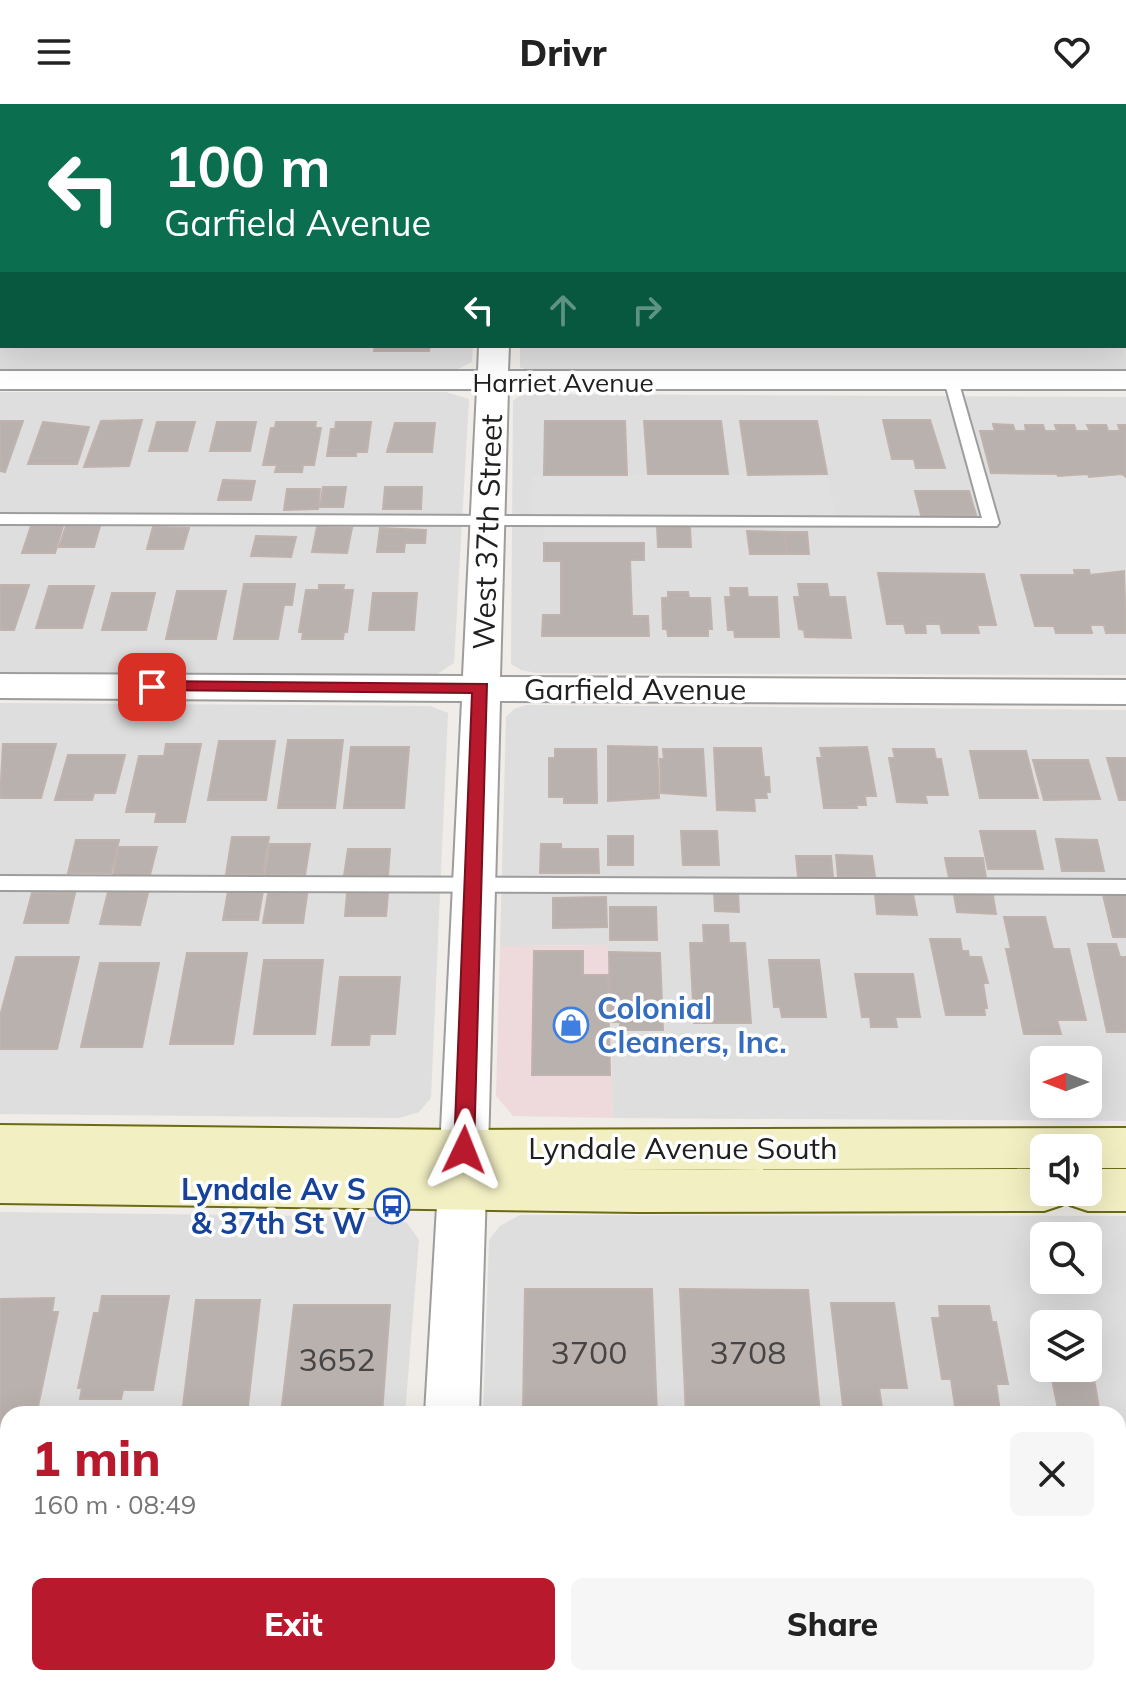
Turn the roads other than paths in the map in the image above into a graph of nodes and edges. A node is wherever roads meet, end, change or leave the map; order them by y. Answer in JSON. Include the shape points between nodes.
{"nodes":[{"id":1,"x":494,"y":364,"type":"edge"},
{"id":2,"x":0,"y":380,"type":"edge"},
{"id":3,"x":951,"y":380,"type":"junction"},
{"id":4,"x":1126,"y":380,"type":"edge"},
{"id":5,"x":0,"y":519,"type":"edge"},
{"id":6,"x":487,"y":521,"type":"junction"},
{"id":7,"x":0,"y":686,"type":"edge"},
{"id":8,"x":481,"y":688,"type":"junction"},
{"id":9,"x":1126,"y":692,"type":"edge"},
{"id":10,"x":0,"y":883,"type":"edge"},
{"id":11,"x":474,"y":884,"type":"junction"},
{"id":12,"x":1126,"y":887,"type":"edge"},
{"id":13,"x":0,"y":1145,"type":"edge"},
{"id":14,"x":1126,"y":1148,"type":"edge"},
{"id":15,"x":463,"y":1169,"type":"junction"},
{"id":16,"x":0,"y":1182,"type":"edge"},
{"id":17,"x":1030,"y":1189,"type":"edge"},
{"id":18,"x":1102,"y":1190,"type":"edge"},
{"id":19,"x":1126,"y":1190,"type":"edge"},
{"id":20,"x":452,"y":1406,"type":"edge"}],
"edges":[{"from":1,"to":2,"type":"street","name":"Harriet Avenue"},
{"from":1,"to":3,"type":"street","name":"Harriet Avenue"},
{"from":1,"to":6,"type":"street","name":"West 37th Street"},
{"from":3,"to":4,"type":"street","name":"Harriet Avenue"},
{"from":3,"to":6,"type":"lane","via":[[991,523]]},
{"from":5,"to":6,"type":"lane"},
{"from":6,"to":8,"type":"street","name":"West 37th Street"},
{"from":7,"to":8,"type":"street","name":"Garfield Avenue"},
{"from":8,"to":9,"type":"street","name":"Garfield Avenue"},
{"from":8,"to":11,"type":"street","name":"West 37th Street"},
{"from":10,"to":11,"type":"lane"},
{"from":11,"to":12,"type":"lane"},
{"from":11,"to":15,"type":"street","name":"West 37th Street"},
{"from":13,"to":15,"type":"main road","name":"Lyndale Avenue South"},
{"from":14,"to":15,"type":"main road","name":"Lyndale Avenue South"},
{"from":15,"to":16,"type":"main road","name":"Lyndale Avenue South"},
{"from":15,"to":17,"type":"main road","name":"Lyndale Avenue South"},
{"from":15,"to":20,"type":"street","name":"West 37th Street"},
{"from":18,"to":19,"type":"main road"}]}
